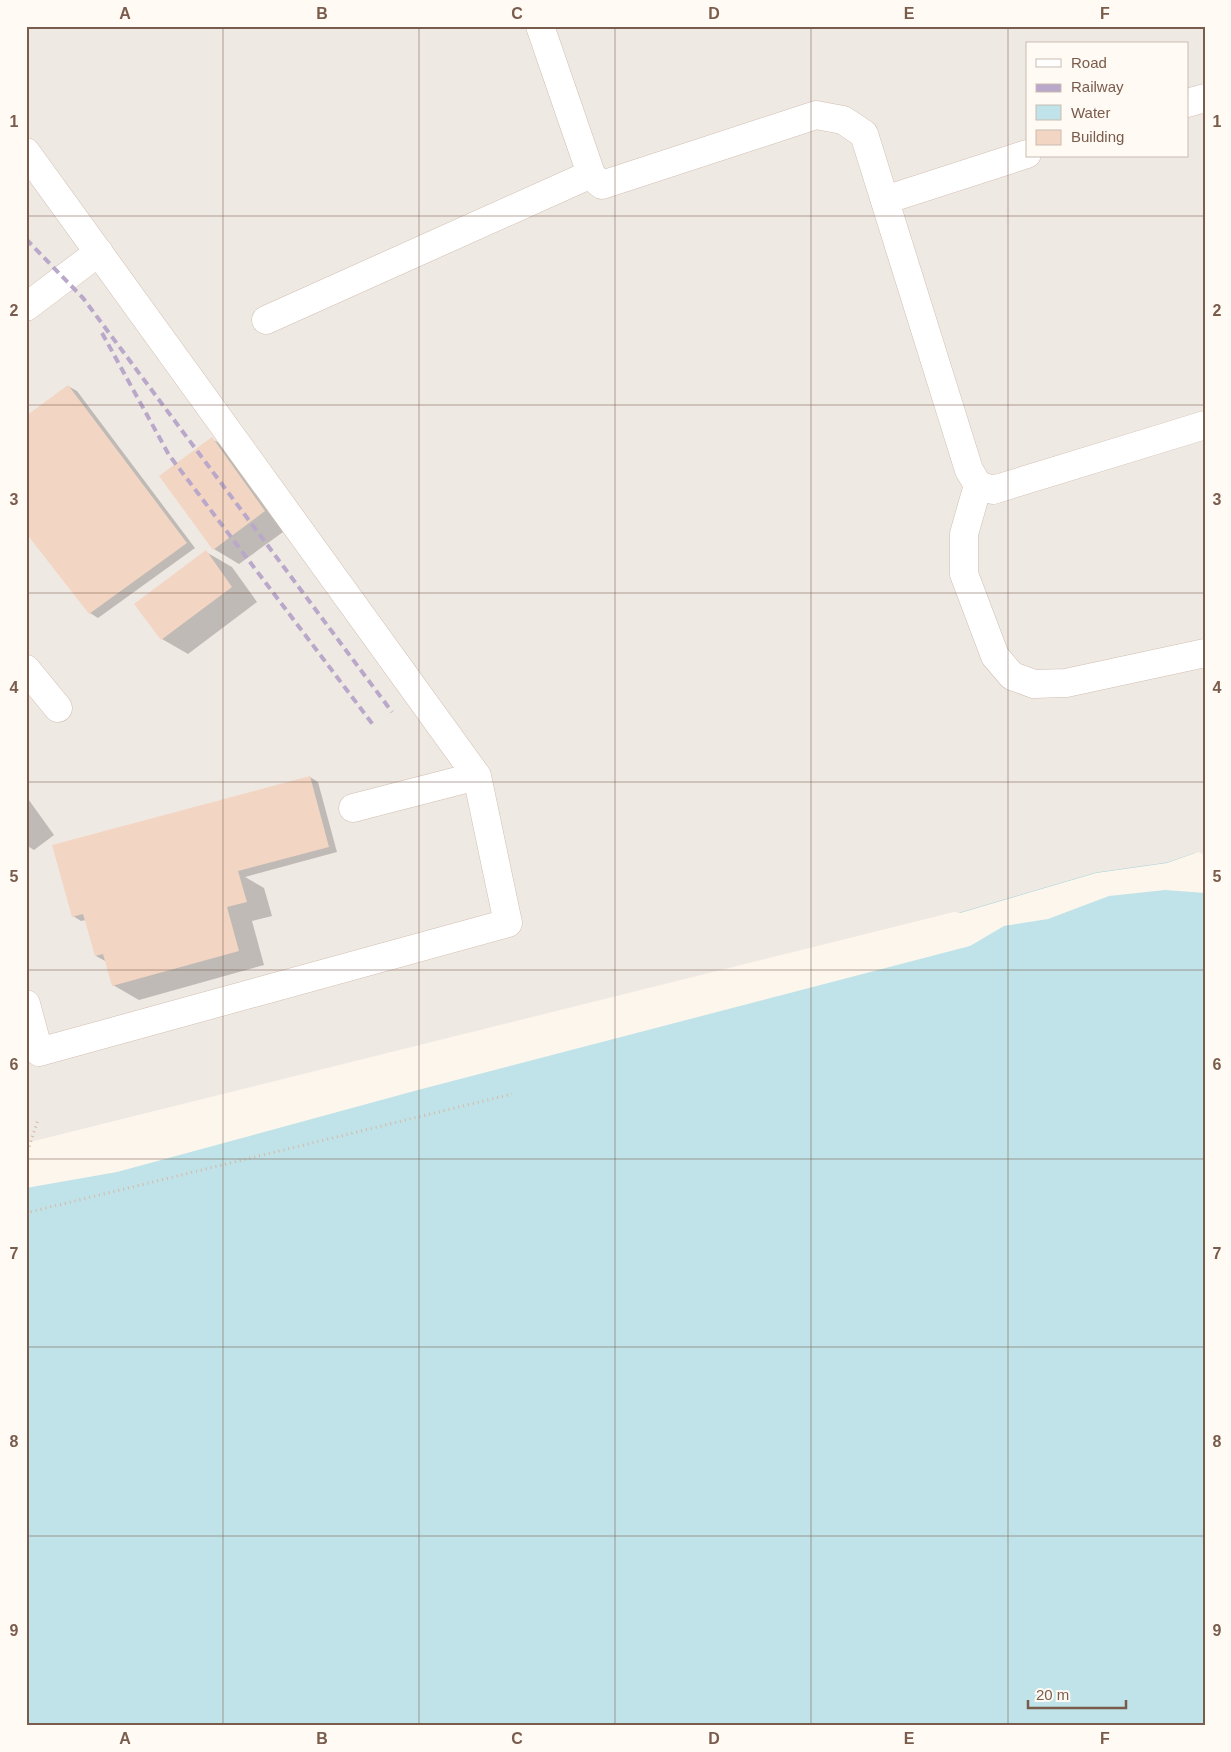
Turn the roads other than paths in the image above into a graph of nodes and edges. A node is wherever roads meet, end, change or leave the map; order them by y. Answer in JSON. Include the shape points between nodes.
{"nodes":[{"id":1,"x":540,"y":26,"type":"edge"},
{"id":2,"x":1205,"y":98,"type":"edge"},
{"id":3,"x":1188,"y":103,"type":"edge"},
{"id":4,"x":26,"y":152,"type":"edge"},
{"id":5,"x":1026,"y":154,"type":"edge"},
{"id":6,"x":592,"y":174,"type":"junction"},
{"id":7,"x":885,"y":200,"type":"junction"},
{"id":8,"x":99,"y":252,"type":"junction"},
{"id":9,"x":26,"y":306,"type":"edge"},
{"id":10,"x":266,"y":320,"type":"dead end"},
{"id":11,"x":1205,"y":425,"type":"edge"},
{"id":12,"x":978,"y":485,"type":"junction"},
{"id":13,"x":1205,"y":653,"type":"edge"},
{"id":14,"x":26,"y":669,"type":"edge"},
{"id":15,"x":58,"y":708,"type":"dead end"},
{"id":16,"x":477,"y":776,"type":"junction"},
{"id":17,"x":353,"y":808,"type":"dead end"},
{"id":18,"x":26,"y":1004,"type":"edge"},
{"id":19,"x":33,"y":1054,"type":"edge"}],
"edges":[{"from":1,"to":6,"type":"lane"},
{"from":2,"to":3,"type":"lane"},
{"from":4,"to":8,"type":"lane"},
{"from":5,"to":7,"type":"lane"},
{"from":6,"to":7,"type":"lane","via":[[602,185],[816,115],[843,120],[864,134]]},
{"from":6,"to":10,"type":"lane"},
{"from":7,"to":12,"type":"lane","via":[[968,470]]},
{"from":8,"to":9,"type":"lane"},
{"from":8,"to":16,"type":"lane"},
{"from":11,"to":12,"type":"lane","via":[[993,490]]},
{"from":12,"to":13,"type":"lane","via":[[964,534],[964,574],[995,656],[1012,676],[1034,684],[1066,683]]},
{"from":14,"to":15,"type":"lane"},
{"from":16,"to":17,"type":"lane"},
{"from":16,"to":19,"type":"lane","via":[[508,923]]},
{"from":18,"to":19,"type":"lane"}]}
